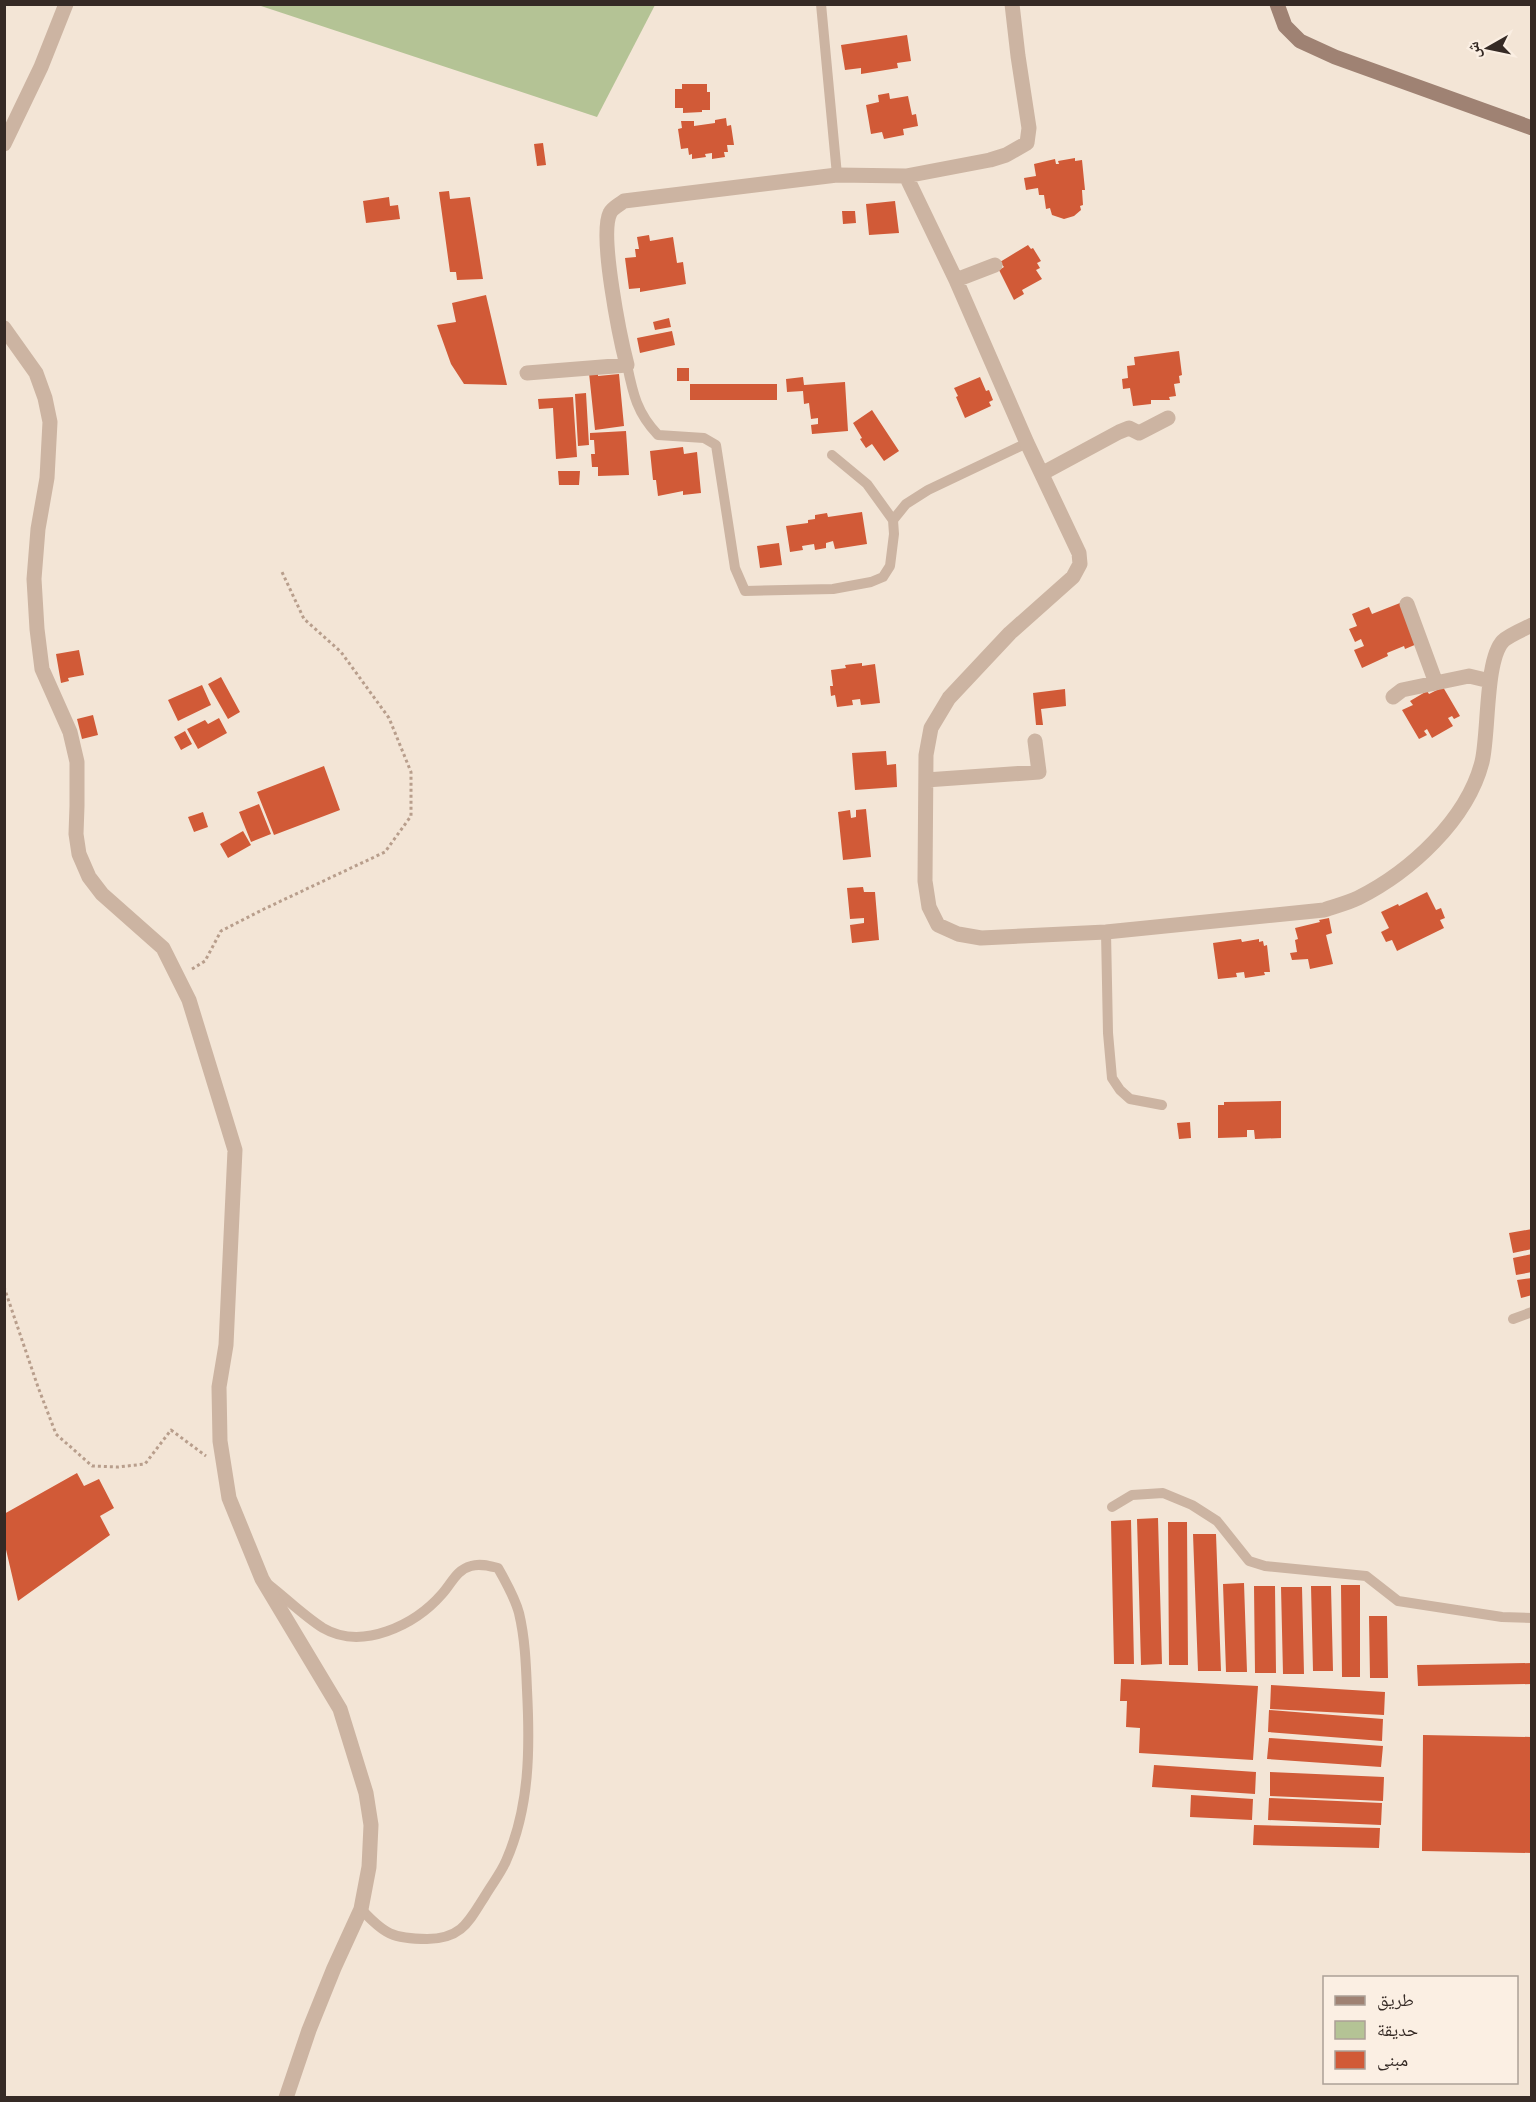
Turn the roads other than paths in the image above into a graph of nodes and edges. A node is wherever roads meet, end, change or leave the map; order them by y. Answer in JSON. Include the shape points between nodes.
{"nodes":[{"id":1,"x":66,"y":4,"type":"edge"},
{"id":2,"x":821,"y":4,"type":"edge"},
{"id":3,"x":1012,"y":4,"type":"edge"},
{"id":4,"x":1277,"y":4,"type":"edge"},
{"id":5,"x":1532,"y":128,"type":"edge"},
{"id":6,"x":4,"y":144,"type":"edge"},
{"id":7,"x":837,"y":175,"type":"junction"},
{"id":8,"x":906,"y":176,"type":"junction"},
{"id":9,"x":995,"y":265,"type":"dead end"},
{"id":10,"x":956,"y":280,"type":"junction"},
{"id":11,"x":4,"y":328,"type":"edge"},
{"id":12,"x":627,"y":365,"type":"junction"},
{"id":13,"x":527,"y":373,"type":"dead end"},
{"id":14,"x":1168,"y":418,"type":"dead end"},
{"id":15,"x":1027,"y":443,"type":"junction"},
{"id":16,"x":832,"y":455,"type":"dead end"},
{"id":17,"x":1043,"y":473,"type":"junction"},
{"id":18,"x":893,"y":520,"type":"junction"},
{"id":19,"x":1407,"y":604,"type":"dead end"},
{"id":20,"x":1532,"y":625,"type":"edge"},
{"id":21,"x":1490,"y":681,"type":"junction"},
{"id":22,"x":1436,"y":683,"type":"junction"},
{"id":23,"x":1393,"y":697,"type":"dead end"},
{"id":24,"x":1035,"y":741,"type":"dead end"},
{"id":25,"x":926,"y":780,"type":"junction"},
{"id":26,"x":1106,"y":932,"type":"junction"},
{"id":27,"x":1162,"y":1105,"type":"dead end"},
{"id":28,"x":1532,"y":1312,"type":"edge"},
{"id":29,"x":1513,"y":1319,"type":"dead end"},
{"id":30,"x":1112,"y":1507,"type":"dead end"},
{"id":31,"x":262,"y":1579,"type":"junction"},
{"id":32,"x":1532,"y":1618,"type":"edge"},
{"id":33,"x":361,"y":1909,"type":"junction"},
{"id":34,"x":286,"y":2097,"type":"edge"}],
"edges":[{"from":1,"to":6,"type":"street"},
{"from":2,"to":7,"type":"lane"},
{"from":3,"to":8,"type":"street","via":[[1029,128],[1027,143],[990,160]]},
{"from":4,"to":5,"type":"street","via":[[1285,26],[1300,41]]},
{"from":7,"to":8,"type":"street"},
{"from":7,"to":12,"type":"street","via":[[624,201],[610,211],[606,227],[612,290]]},
{"from":8,"to":10,"type":"street"},
{"from":9,"to":10,"type":"street"},
{"from":10,"to":15,"type":"street"},
{"from":11,"to":31,"type":"street","via":[[36,373],[50,422],[34,579],[37,629],[42,669],[70,732],[76,762],[79,854],[102,894],[163,948],[189,1000],[235,1150],[226,1345],[219,1387],[220,1441],[229,1498]]},
{"from":12,"to":13,"type":"street"},
{"from":12,"to":18,"type":"lane","via":[[634,399],[645,422],[658,435],[704,438],[716,445],[735,568],[745,591],[832,589],[884,577],[890,566]]},
{"from":14,"to":17,"type":"street","via":[[1139,433],[1129,428],[1119,432]]},
{"from":15,"to":17,"type":"street"},
{"from":15,"to":18,"type":"lane","via":[[928,489],[906,504]]},
{"from":16,"to":18,"type":"lane","via":[[867,484]]},
{"from":17,"to":25,"type":"street","via":[[1079,553],[1080,564],[1068,582],[1010,633],[949,698],[931,728]]},
{"from":19,"to":22,"type":"street"},
{"from":20,"to":21,"type":"street","via":[[1503,641]]},
{"from":21,"to":22,"type":"street","via":[[1468,676]]},
{"from":21,"to":26,"type":"street","via":[[1481,763],[1469,794],[1435,842],[1416,860],[1358,899],[1324,910]]},
{"from":22,"to":23,"type":"street","via":[[1402,690]]},
{"from":24,"to":25,"type":"street","via":[[1039,771]]},
{"from":25,"to":26,"type":"street","via":[[925,881],[929,907],[938,925],[981,938]]},
{"from":26,"to":27,"type":"lane","via":[[1112,1078],[1130,1099]]},
{"from":28,"to":29,"type":"lane"},
{"from":30,"to":32,"type":"lane","via":[[1132,1495],[1163,1493],[1218,1521],[1249,1561],[1366,1576],[1398,1601]]},
{"from":31,"to":33,"type":"street","via":[[340,1708],[363,1783],[371,1825]]},
{"from":31,"to":33,"type":"lane","via":[[324,1628],[344,1636],[369,1637],[398,1627],[442,1594],[456,1574],[471,1566],[498,1568],[519,1613],[526,1664],[529,1759],[524,1804],[506,1861],[472,1919],[459,1931],[438,1939],[392,1936]]},
{"from":33,"to":34,"type":"street","via":[[309,2030]]}]}
